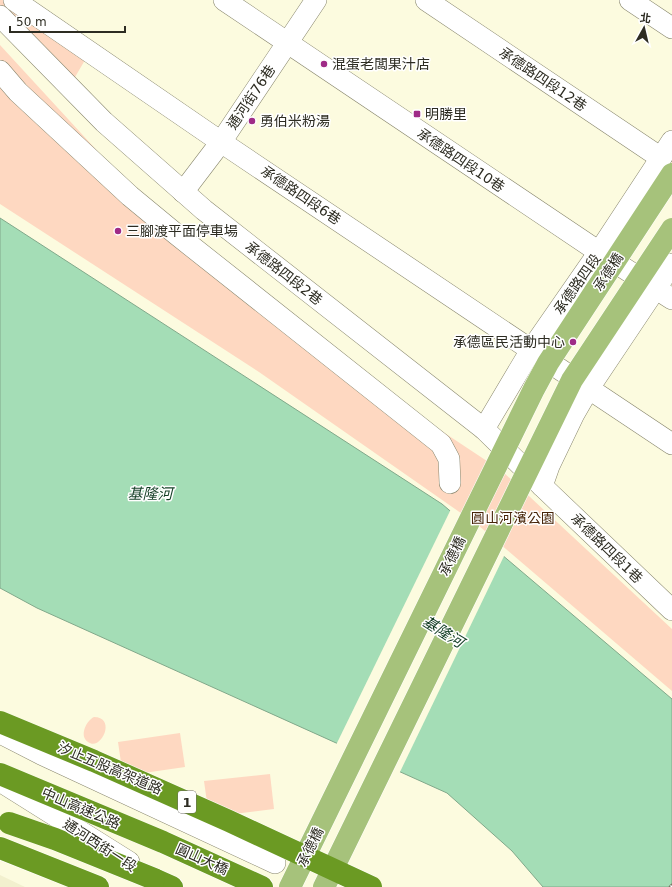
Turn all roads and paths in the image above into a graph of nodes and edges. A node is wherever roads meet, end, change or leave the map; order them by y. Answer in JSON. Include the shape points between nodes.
{"nodes":[{"id":1,"x":14,"y":0,"type":"edge"},
{"id":2,"x":224,"y":0,"type":"edge"},
{"id":3,"x":316,"y":0,"type":"edge"},
{"id":4,"x":426,"y":0,"type":"edge"},
{"id":5,"x":630,"y":0,"type":"edge"},
{"id":6,"x":0,"y":16,"type":"edge"},
{"id":7,"x":672,"y":28,"type":"edge"},
{"id":8,"x":288,"y":42,"type":"junction"},
{"id":9,"x":0,"y":70,"type":"edge"},
{"id":10,"x":672,"y":141,"type":"edge"},
{"id":11,"x":221,"y":142,"type":"junction"},
{"id":12,"x":666,"y":166,"type":"edge"},
{"id":13,"x":183,"y":192,"type":"junction"},
{"id":14,"x":672,"y":229,"type":"edge"},
{"id":15,"x":599,"y":252,"type":"junction"},
{"id":16,"x":672,"y":264,"type":"edge"},
{"id":17,"x":664,"y":294,"type":"edge"},
{"id":18,"x":531,"y":350,"type":"junction"},
{"id":19,"x":589,"y":388,"type":"junction"},
{"id":20,"x":484,"y":429,"type":"junction"},
{"id":21,"x":672,"y":444,"type":"edge"},
{"id":22,"x":450,"y":483,"type":"dead end"},
{"id":23,"x":542,"y":486,"type":"junction"},
{"id":24,"x":672,"y":610,"type":"edge"},
{"id":25,"x":0,"y":722,"type":"edge"},
{"id":26,"x":0,"y":733,"type":"edge"},
{"id":27,"x":0,"y":774,"type":"edge"},
{"id":28,"x":0,"y":781,"type":"edge"},
{"id":29,"x":3,"y":821,"type":"edge"},
{"id":30,"x":162,"y":842,"type":"joint"},
{"id":31,"x":0,"y":848,"type":"edge"},
{"id":32,"x":275,"y":863,"type":"dead end"},
{"id":33,"x":155,"y":881,"type":"edge"},
{"id":34,"x":98,"y":887,"type":"edge"},
{"id":35,"x":182,"y":887,"type":"edge"},
{"id":36,"x":262,"y":887,"type":"edge"},
{"id":37,"x":290,"y":887,"type":"edge"},
{"id":38,"x":324,"y":887,"type":"edge"},
{"id":39,"x":371,"y":887,"type":"edge"}],
"edges":[{"from":1,"to":11,"type":"street","name":"承德路四段6巷"},
{"from":2,"to":8,"type":"street","name":"承德路四段10巷"},
{"from":3,"to":8,"type":"street","name":"通河街76巷"},
{"from":4,"to":12,"type":"street","name":"承德路四段12巷"},
{"from":5,"to":7,"type":"street"},
{"from":6,"to":13,"type":"street","name":"承德路四段2巷","via":[[104,122]]},
{"from":8,"to":11,"type":"street","name":"通河街76巷"},
{"from":8,"to":15,"type":"street","name":"承德路四段10巷"},
{"from":9,"to":22,"type":"street","via":[[18,92],[130,196],[441,444],[450,459]]},
{"from":10,"to":12,"type":"street","name":"承德路四段"},
{"from":11,"to":13,"type":"street","name":"通河街76巷"},
{"from":11,"to":18,"type":"street","name":"承德路四段6巷"},
{"from":12,"to":15,"type":"street","name":"承德路四段"},
{"from":12,"to":37,"type":"main road","name":"承德橋","bridge":true,"via":[[534,389]]},
{"from":13,"to":20,"type":"street","name":"承德路四段2巷"},
{"from":14,"to":38,"type":"main road","bridge":true,"via":[[572,380]]},
{"from":15,"to":17,"type":"street","name":"承德路四段10巷"},
{"from":15,"to":18,"type":"street","name":"承德路四段"},
{"from":16,"to":17,"type":"street"},
{"from":17,"to":19,"type":"street"},
{"from":18,"to":19,"type":"street","name":"承德路四段6巷"},
{"from":18,"to":20,"type":"street","name":"承德路四段"},
{"from":19,"to":21,"type":"street","name":"承德路四段6巷"},
{"from":19,"to":23,"type":"street","via":[[549,466]]},
{"from":20,"to":23,"type":"street","name":"承德路四段2巷"},
{"from":23,"to":24,"type":"street","name":"承德路四段1巷"},
{"from":25,"to":39,"type":"highway","name":"汐止五股高架道路","number":"1","bridge":true,"via":[[229,820]]},
{"from":26,"to":32,"type":"street"},
{"from":27,"to":30,"type":"highway","name":"中山高速公路"},
{"from":28,"to":33,"type":"street","name":"通河西街一段"},
{"from":29,"to":33,"type":"highway","bridge":true},
{"from":30,"to":36,"type":"highway","name":"圓山大橋"},
{"from":31,"to":34,"type":"highway"},
{"from":33,"to":35,"type":"street","name":"通河西街一段"}]}
